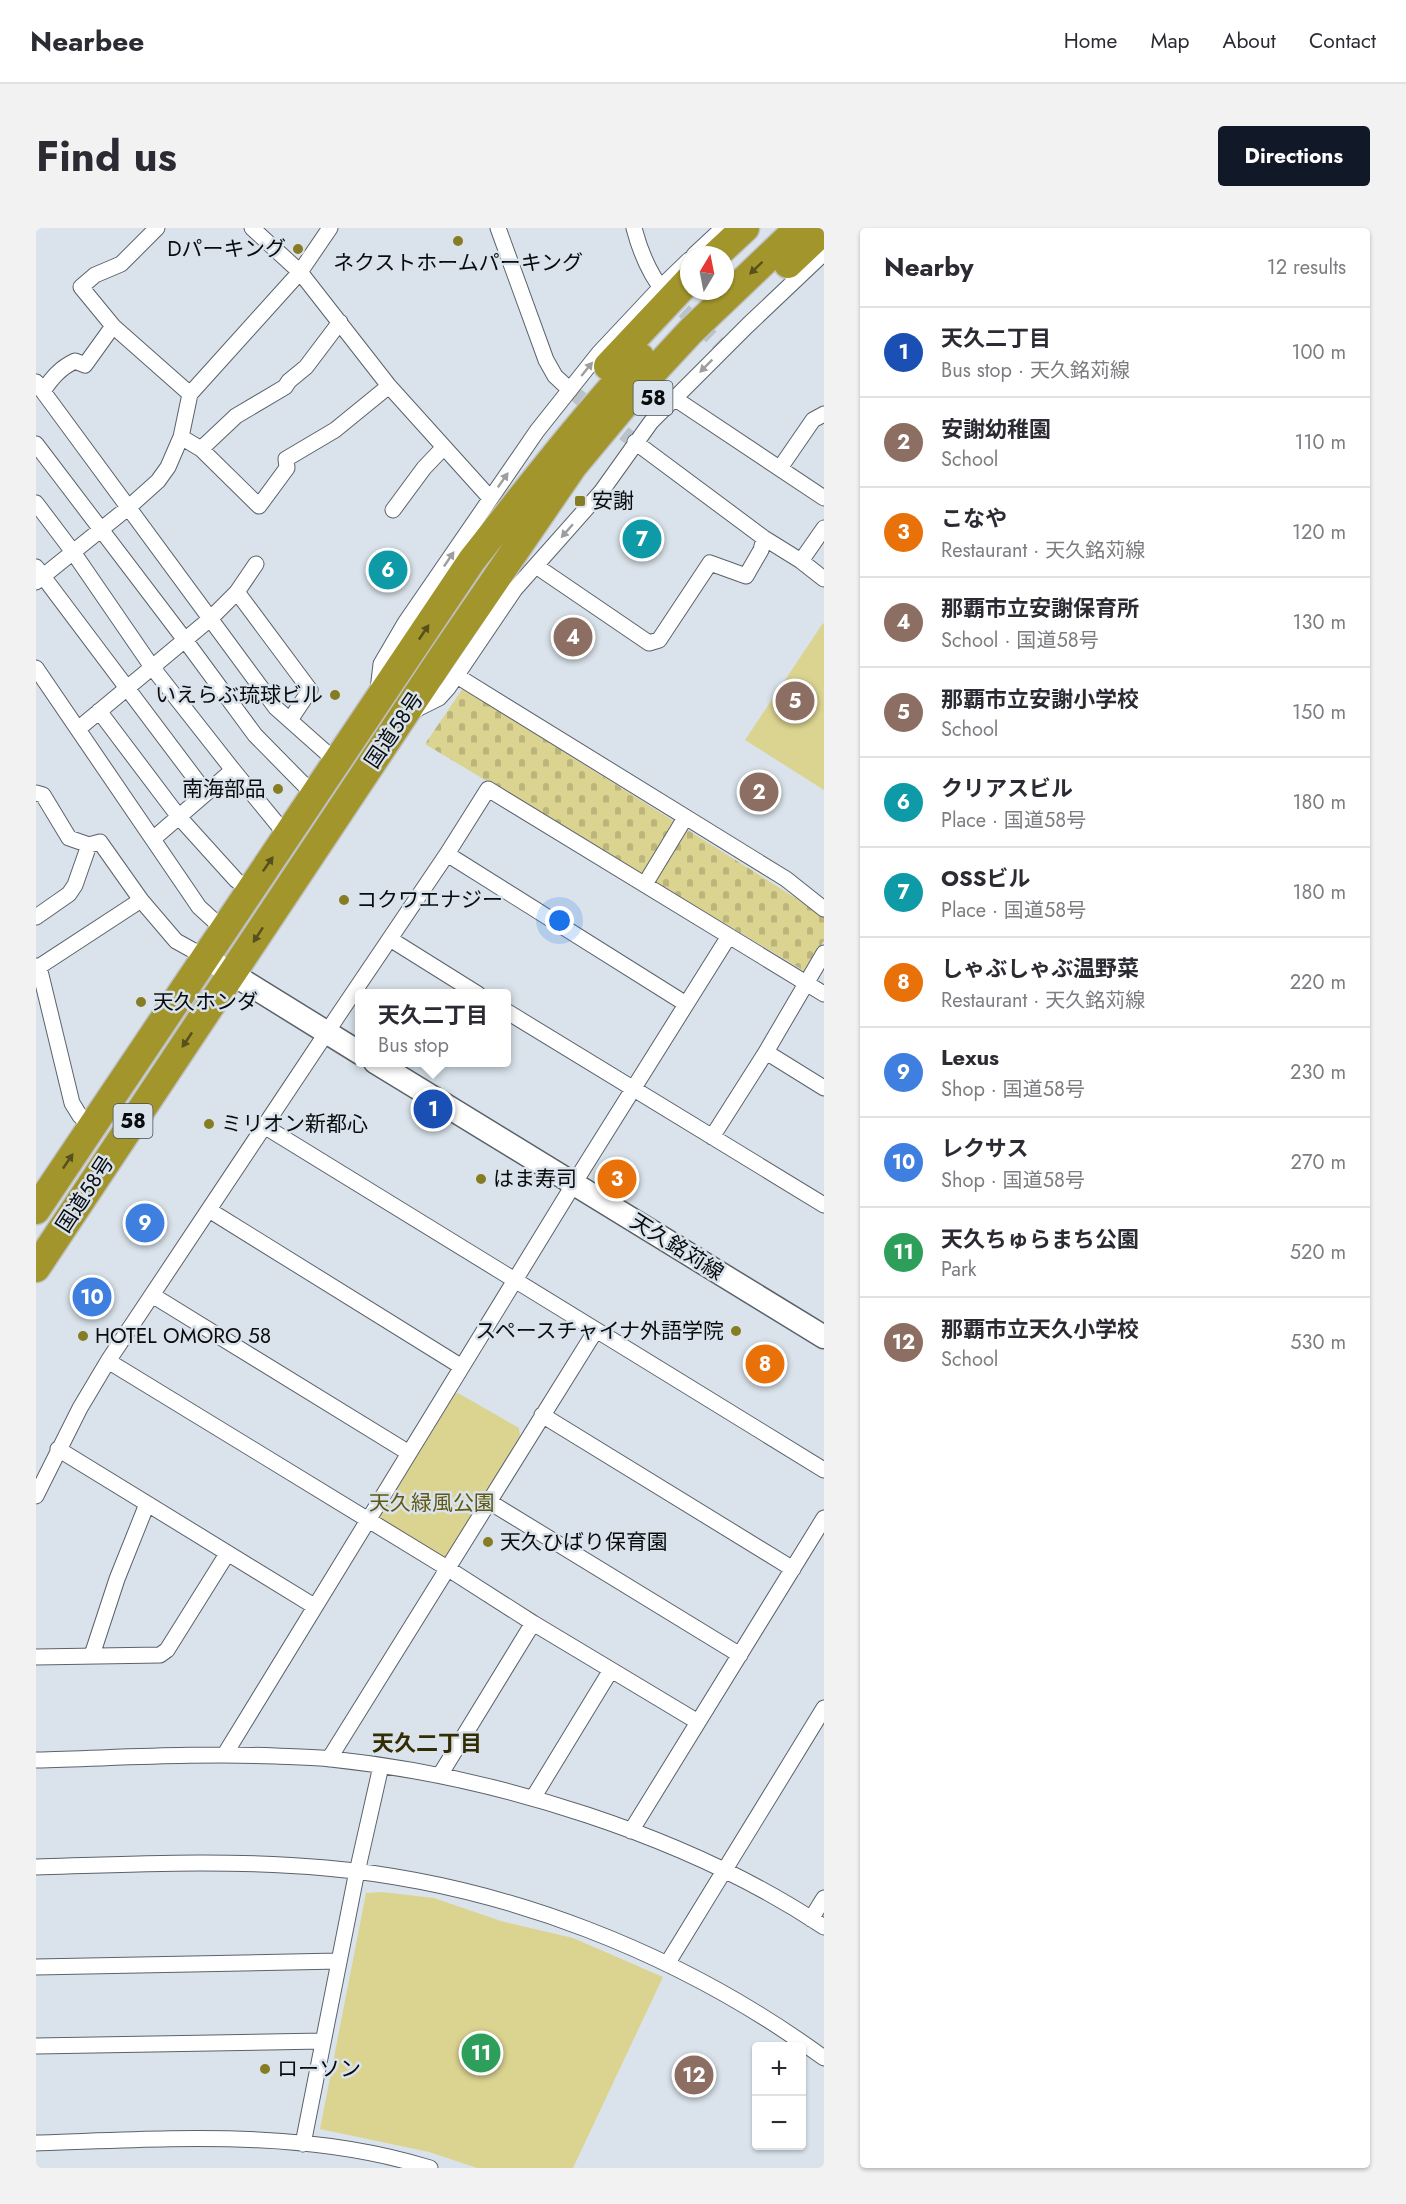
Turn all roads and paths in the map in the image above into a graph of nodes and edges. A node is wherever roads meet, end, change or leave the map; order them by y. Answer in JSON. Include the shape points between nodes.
{"nodes":[{"id":1,"x":157,"y":228,"type":"edge"},
{"id":2,"x":252,"y":228,"type":"edge"},
{"id":3,"x":330,"y":228,"type":"edge"},
{"id":4,"x":498,"y":228,"type":"edge"},
{"id":5,"x":633,"y":228,"type":"edge"},
{"id":6,"x":723,"y":228,"type":"edge"},
{"id":7,"x":745,"y":228,"type":"edge"},
{"id":8,"x":770,"y":228,"type":"edge"},
{"id":9,"x":799,"y":228,"type":"edge"},
{"id":10,"x":824,"y":230,"type":"edge"},
{"id":11,"x":704,"y":246,"type":"edge"},
{"id":12,"x":726,"y":246,"type":"edge"},
{"id":13,"x":824,"y":253,"type":"edge"},
{"id":14,"x":734,"y":263,"type":"edge"},
{"id":15,"x":300,"y":272,"type":"junction"},
{"id":16,"x":680,"y":274,"type":"edge"},
{"id":17,"x":671,"y":287,"type":"edge"},
{"id":18,"x":696,"y":300,"type":"edge"},
{"id":19,"x":340,"y":322,"type":"junction"},
{"id":20,"x":113,"y":327,"type":"junction"},
{"id":21,"x":389,"y":386,"type":"junction"},
{"id":22,"x":570,"y":390,"type":"junction"},
{"id":23,"x":40,"y":393,"type":"edge"},
{"id":24,"x":190,"y":394,"type":"junction"},
{"id":25,"x":675,"y":398,"type":"junction"},
{"id":26,"x":824,"y":414,"type":"edge"},
{"id":27,"x":181,"y":437,"type":"junction"},
{"id":28,"x":635,"y":442,"type":"junction"},
{"id":29,"x":36,"y":444,"type":"edge"},
{"id":30,"x":444,"y":447,"type":"junction"},
{"id":31,"x":201,"y":449,"type":"junction"},
{"id":32,"x":780,"y":468,"type":"junction"},
{"id":33,"x":490,"y":498,"type":"junction"},
{"id":34,"x":824,"y":498,"type":"edge"},
{"id":35,"x":36,"y":503,"type":"edge"},
{"id":36,"x":129,"y":507,"type":"junction"},
{"id":37,"x":393,"y":510,"type":"dead end"},
{"id":38,"x":824,"y":528,"type":"edge"},
{"id":39,"x":101,"y":530,"type":"junction"},
{"id":40,"x":764,"y":538,"type":"junction"},
{"id":41,"x":73,"y":552,"type":"junction"},
{"id":42,"x":472,"y":560,"type":"junction"},
{"id":43,"x":801,"y":561,"type":"junction"},
{"id":44,"x":256,"y":564,"type":"dead end"},
{"id":45,"x":506,"y":564,"type":"junction"},
{"id":46,"x":536,"y":566,"type":"junction"},
{"id":47,"x":38,"y":575,"type":"edge"},
{"id":48,"x":824,"y":579,"type":"edge"},
{"id":49,"x":237,"y":591,"type":"junction"},
{"id":50,"x":210,"y":619,"type":"junction"},
{"id":51,"x":185,"y":640,"type":"junction"},
{"id":52,"x":152,"y":667,"type":"junction"},
{"id":53,"x":36,"y":668,"type":"edge"},
{"id":54,"x":457,"y":676,"type":"junction"},
{"id":55,"x":128,"y":687,"type":"junction"},
{"id":56,"x":376,"y":702,"type":"junction"},
{"id":57,"x":99,"y":711,"type":"junction"},
{"id":58,"x":405,"y":714,"type":"junction"},
{"id":59,"x":290,"y":720,"type":"junction"},
{"id":60,"x":78,"y":729,"type":"junction"},
{"id":61,"x":338,"y":763,"type":"junction"},
{"id":62,"x":233,"y":770,"type":"junction"},
{"id":63,"x":36,"y":793,"type":"edge"},
{"id":64,"x":206,"y":793,"type":"junction"},
{"id":65,"x":315,"y":796,"type":"junction"},
{"id":66,"x":179,"y":817,"type":"junction"},
{"id":67,"x":685,"y":818,"type":"junction"},
{"id":68,"x":287,"y":836,"type":"junction"},
{"id":69,"x":153,"y":839,"type":"junction"},
{"id":70,"x":89,"y":845,"type":"junction"},
{"id":71,"x":447,"y":854,"type":"junction"},
{"id":72,"x":645,"y":884,"type":"junction"},
{"id":73,"x":249,"y":890,"type":"junction"},
{"id":74,"x":141,"y":900,"type":"junction"},
{"id":75,"x":824,"y":909,"type":"edge"},
{"id":76,"x":36,"y":917,"type":"edge"},
{"id":77,"x":223,"y":929,"type":"junction"},
{"id":78,"x":729,"y":936,"type":"junction"},
{"id":79,"x":390,"y":939,"type":"junction"},
{"id":80,"x":824,"y":953,"type":"edge"},
{"id":81,"x":205,"y":957,"type":"junction"},
{"id":82,"x":37,"y":967,"type":"edge"},
{"id":83,"x":231,"y":974,"type":"junction"},
{"id":84,"x":807,"y":983,"type":"junction"},
{"id":85,"x":356,"y":989,"type":"edge"},
{"id":86,"x":471,"y":989,"type":"edge"},
{"id":87,"x":355,"y":990,"type":"edge"},
{"id":88,"x":824,"y":994,"type":"edge"},
{"id":89,"x":686,"y":1004,"type":"junction"},
{"id":90,"x":511,"y":1013,"type":"edge"},
{"id":91,"x":326,"y":1032,"type":"junction"},
{"id":92,"x":355,"y":1050,"type":"edge"},
{"id":93,"x":766,"y":1052,"type":"junction"},
{"id":94,"x":383,"y":1067,"type":"edge"},
{"id":95,"x":824,"y":1088,"type":"edge"},
{"id":96,"x":633,"y":1089,"type":"junction"},
{"id":97,"x":92,"y":1125,"type":"junction"},
{"id":98,"x":264,"y":1126,"type":"junction"},
{"id":99,"x":712,"y":1137,"type":"junction"},
{"id":100,"x":574,"y":1184,"type":"junction"},
{"id":101,"x":824,"y":1205,"type":"edge"},
{"id":102,"x":36,"y":1210,"type":"edge"},
{"id":103,"x":209,"y":1210,"type":"junction"},
{"id":104,"x":36,"y":1268,"type":"edge"},
{"id":105,"x":516,"y":1280,"type":"junction"},
{"id":106,"x":152,"y":1295,"type":"junction"},
{"id":107,"x":596,"y":1330,"type":"junction"},
{"id":108,"x":824,"y":1337,"type":"edge"},
{"id":109,"x":108,"y":1360,"type":"junction"},
{"id":110,"x":462,"y":1367,"type":"junction"},
{"id":111,"x":542,"y":1415,"type":"junction"},
{"id":112,"x":58,"y":1449,"type":"junction"},
{"id":113,"x":409,"y":1453,"type":"junction"},
{"id":114,"x":824,"y":1470,"type":"edge"},
{"id":115,"x":36,"y":1496,"type":"edge"},
{"id":116,"x":488,"y":1501,"type":"junction"},
{"id":117,"x":147,"y":1504,"type":"junction"},
{"id":118,"x":824,"y":1518,"type":"edge"},
{"id":119,"x":368,"y":1520,"type":"junction"},
{"id":120,"x":227,"y":1554,"type":"junction"},
{"id":121,"x":447,"y":1568,"type":"junction"},
{"id":122,"x":793,"y":1569,"type":"junction"},
{"id":123,"x":314,"y":1606,"type":"junction"},
{"id":124,"x":533,"y":1623,"type":"junction"},
{"id":125,"x":92,"y":1655,"type":"junction"},
{"id":126,"x":740,"y":1655,"type":"junction"},
{"id":127,"x":36,"y":1657,"type":"edge"},
{"id":128,"x":611,"y":1670,"type":"junction"},
{"id":129,"x":824,"y":1708,"type":"edge"},
{"id":130,"x":698,"y":1722,"type":"junction"},
{"id":131,"x":225,"y":1754,"type":"junction"},
{"id":132,"x":329,"y":1759,"type":"junction"},
{"id":133,"x":36,"y":1760,"type":"edge"},
{"id":134,"x":381,"y":1766,"type":"junction"},
{"id":135,"x":440,"y":1775,"type":"junction"},
{"id":136,"x":533,"y":1798,"type":"junction"},
{"id":137,"x":631,"y":1831,"type":"junction"},
{"id":138,"x":36,"y":1867,"type":"edge"},
{"id":139,"x":358,"y":1872,"type":"junction"},
{"id":140,"x":724,"y":1872,"type":"junction"},
{"id":141,"x":824,"y":1898,"type":"edge"},
{"id":142,"x":818,"y":1923,"type":"edge"},
{"id":143,"x":339,"y":1961,"type":"junction"},
{"id":144,"x":667,"y":1964,"type":"junction"},
{"id":145,"x":36,"y":1967,"type":"edge"},
{"id":146,"x":323,"y":2041,"type":"junction"},
{"id":147,"x":36,"y":2046,"type":"edge"},
{"id":148,"x":824,"y":2058,"type":"edge"},
{"id":149,"x":36,"y":2143,"type":"edge"},
{"id":150,"x":303,"y":2144,"type":"junction"},
{"id":151,"x":426,"y":2167,"type":"edge"}],
"edges":[{"from":1,"to":20,"type":"street","via":[[121,264],[95,275],[81,287]]},
{"from":2,"to":15,"type":"street"},
{"from":3,"to":15,"type":"street"},
{"from":4,"to":22,"type":"street","via":[[546,360]]},
{"from":5,"to":17,"type":"street","via":[[637,241]]},
{"from":6,"to":11,"type":"street"},
{"from":7,"to":12,"type":"highway"},
{"from":8,"to":14,"type":"highway"},
{"from":9,"to":45,"type":"highway","name":"国道58号","number":"58","one_way":true,"via":[[691,331],[638,388],[573,466]]},
{"from":10,"to":45,"type":"highway","number":"58","via":[[692,357]]},
{"from":13,"to":25,"type":"street","one_way":true,"via":[[722,347]]},
{"from":15,"to":19,"type":"street"},
{"from":15,"to":24,"type":"street"},
{"from":16,"to":17,"type":"street"},
{"from":22,"to":17,"type":"street","one_way":true,"via":[[599,353]]},
{"from":17,"to":42,"type":"highway","number":"58","via":[[591,383],[498,511]]},
{"from":18,"to":42,"type":"highway","name":"国道58号","number":"58","via":[[610,389]]},
{"from":19,"to":21,"type":"street"},
{"from":19,"to":31,"type":"street","via":[[306,367],[285,387],[236,416]]},
{"from":20,"to":23,"type":"street","via":[[85,365],[75,361],[65,366]]},
{"from":20,"to":24,"type":"street"},
{"from":21,"to":30,"type":"street"},
{"from":21,"to":31,"type":"street","via":[[335,430],[286,459],[287,468],[259,506]]},
{"from":33,"to":22,"type":"street","one_way":true},
{"from":23,"to":36,"type":"street"},
{"from":24,"to":27,"type":"street"},
{"from":25,"to":28,"type":"street"},
{"from":25,"to":32,"type":"street"},
{"from":26,"to":32,"type":"street","via":[[813,420]]},
{"from":27,"to":31,"type":"street"},
{"from":27,"to":36,"type":"street","via":[[158,481]]},
{"from":28,"to":40,"type":"street"},
{"from":28,"to":46,"type":"street","one_way":true,"via":[[601,492]]},
{"from":29,"to":39,"type":"street"},
{"from":30,"to":33,"type":"street"},
{"from":30,"to":37,"type":"street"},
{"from":32,"to":34,"type":"street"},
{"from":56,"to":33,"type":"street","one_way":true,"via":[[381,664]]},
{"from":35,"to":41,"type":"street"},
{"from":36,"to":39,"type":"street"},
{"from":36,"to":50,"type":"street"},
{"from":38,"to":43,"type":"street"},
{"from":39,"to":41,"type":"street"},
{"from":39,"to":51,"type":"street"},
{"from":40,"to":43,"type":"street"},
{"from":40,"to":46,"type":"street","via":[[746,576],[710,563],[659,640],[649,643]]},
{"from":41,"to":47,"type":"street"},
{"from":41,"to":52,"type":"street"},
{"from":56,"to":42,"type":"highway","name":"国道58号","number":"58","one_way":true},
{"from":43,"to":48,"type":"street"},
{"from":44,"to":49,"type":"street"},
{"from":45,"to":58,"type":"highway","name":"国道58号","number":"58"},
{"from":46,"to":54,"type":"street","via":[[515,589]]},
{"from":47,"to":55,"type":"street"},
{"from":49,"to":50,"type":"street"},
{"from":49,"to":59,"type":"street","via":[[310,690]]},
{"from":50,"to":51,"type":"street"},
{"from":50,"to":59,"type":"street","via":[[276,708]]},
{"from":51,"to":52,"type":"street"},
{"from":51,"to":65,"type":"street","via":[[255,735]]},
{"from":52,"to":55,"type":"street"},
{"from":52,"to":62,"type":"street"},
{"from":53,"to":60,"type":"street"},
{"from":54,"to":58,"type":"street","via":[[439,698]]},
{"from":54,"to":67,"type":"street"},
{"from":55,"to":57,"type":"street"},
{"from":55,"to":64,"type":"street"},
{"from":56,"to":61,"type":"highway","name":"国道58号","number":"58"},
{"from":57,"to":60,"type":"street"},
{"from":57,"to":66,"type":"street"},
{"from":58,"to":83,"type":"highway","name":"国道58号","number":"58","one_way":true},
{"from":59,"to":61,"type":"street"},
{"from":60,"to":69,"type":"street"},
{"from":61,"to":65,"type":"highway","name":"国道58号","number":"58"},
{"from":62,"to":64,"type":"street"},
{"from":62,"to":68,"type":"street"},
{"from":63,"to":70,"type":"street","via":[[43,795],[69,838]]},
{"from":64,"to":66,"type":"street"},
{"from":65,"to":68,"type":"highway","name":"国道58号","number":"58"},
{"from":66,"to":69,"type":"street"},
{"from":66,"to":73,"type":"street"},
{"from":67,"to":72,"type":"street"},
{"from":67,"to":75,"type":"street","via":[[786,879]]},
{"from":73,"to":68,"type":"highway","name":"国道58号","number":"58","one_way":true},
{"from":69,"to":77,"type":"street","via":[[199,908]]},
{"from":70,"to":74,"type":"street","via":[[100,842]]},
{"from":70,"to":76,"type":"street","via":[[69,894]]},
{"from":71,"to":72,"type":"street","via":[[488,789]]},
{"from":71,"to":79,"type":"street"},
{"from":71,"to":89,"type":"street"},
{"from":72,"to":78,"type":"street"},
{"from":73,"to":77,"type":"highway","name":"国道58号","number":"58"},
{"from":74,"to":81,"type":"street","via":[[176,941]]},
{"from":74,"to":82,"type":"street"},
{"from":77,"to":81,"type":"highway","name":"国道58号","number":"58"},
{"from":78,"to":84,"type":"street"},
{"from":78,"to":89,"type":"street"},
{"from":79,"to":85,"type":"street"},
{"from":79,"to":86,"type":"street"},
{"from":80,"to":84,"type":"street"},
{"from":81,"to":83,"type":"street"},
{"from":81,"to":97,"type":"highway","name":"国道58号","number":"58"},
{"from":82,"to":97,"type":"street","via":[[72,1103]]},
{"from":83,"to":91,"type":"street"},
{"from":83,"to":104,"type":"highway","name":"国道58号","number":"58","one_way":true},
{"from":84,"to":88,"type":"street"},
{"from":84,"to":93,"type":"street"},
{"from":87,"to":91,"type":"street"},
{"from":89,"to":96,"type":"street"},
{"from":90,"to":96,"type":"street"},
{"from":91,"to":92,"type":"street"},
{"from":91,"to":98,"type":"street"},
{"from":93,"to":95,"type":"street"},
{"from":93,"to":99,"type":"street"},
{"from":94,"to":100,"type":"street","name":"天久銘苅線"},
{"from":96,"to":99,"type":"street"},
{"from":96,"to":100,"type":"street"},
{"from":102,"to":97,"type":"highway","name":"国道58号","number":"58","one_way":true},
{"from":98,"to":103,"type":"street"},
{"from":98,"to":105,"type":"street"},
{"from":99,"to":101,"type":"street"},
{"from":100,"to":105,"type":"street"},
{"from":100,"to":108,"type":"street","name":"天久銘苅線"},
{"from":103,"to":106,"type":"street"},
{"from":103,"to":110,"type":"street"},
{"from":105,"to":107,"type":"street"},
{"from":105,"to":110,"type":"street"},
{"from":106,"to":109,"type":"street"},
{"from":106,"to":113,"type":"street"},
{"from":107,"to":111,"type":"street"},
{"from":107,"to":114,"type":"street"},
{"from":109,"to":112,"type":"street"},
{"from":109,"to":119,"type":"street"},
{"from":110,"to":113,"type":"street"},
{"from":111,"to":116,"type":"street"},
{"from":111,"to":122,"type":"street"},
{"from":112,"to":115,"type":"street"},
{"from":112,"to":117,"type":"street"},
{"from":113,"to":119,"type":"street"},
{"from":116,"to":121,"type":"street"},
{"from":116,"to":126,"type":"street"},
{"from":117,"to":120,"type":"street"},
{"from":117,"to":125,"type":"street"},
{"from":118,"to":122,"type":"street"},
{"from":119,"to":121,"type":"street"},
{"from":119,"to":123,"type":"street"},
{"from":120,"to":123,"type":"street"},
{"from":120,"to":125,"type":"street","via":[[167,1650],[160,1655]]},
{"from":121,"to":124,"type":"street"},
{"from":121,"to":132,"type":"street"},
{"from":122,"to":126,"type":"street"},
{"from":123,"to":131,"type":"street"},
{"from":124,"to":128,"type":"street"},
{"from":124,"to":135,"type":"street"},
{"from":125,"to":127,"type":"street"},
{"from":126,"to":130,"type":"street"},
{"from":128,"to":130,"type":"street"},
{"from":128,"to":136,"type":"street"},
{"from":129,"to":140,"type":"street"},
{"from":130,"to":137,"type":"street"},
{"from":131,"to":132,"type":"street"},
{"from":131,"to":133,"type":"street"},
{"from":132,"to":134,"type":"street"},
{"from":134,"to":135,"type":"street"},
{"from":134,"to":139,"type":"street"},
{"from":135,"to":136,"type":"street"},
{"from":136,"to":137,"type":"street"},
{"from":137,"to":140,"type":"street"},
{"from":138,"to":139,"type":"street","via":[[216,1863]]},
{"from":139,"to":143,"type":"street"},
{"from":139,"to":144,"type":"street","via":[[450,1888],[518,1906]]},
{"from":140,"to":142,"type":"street"},
{"from":140,"to":144,"type":"street"},
{"from":141,"to":142,"type":"street"},
{"from":143,"to":145,"type":"street"},
{"from":143,"to":146,"type":"street"},
{"from":144,"to":148,"type":"street","via":[[735,2001]]},
{"from":146,"to":147,"type":"street"},
{"from":146,"to":150,"type":"street"},
{"from":149,"to":150,"type":"street","via":[[225,2138]]},
{"from":150,"to":151,"type":"street"}]}
